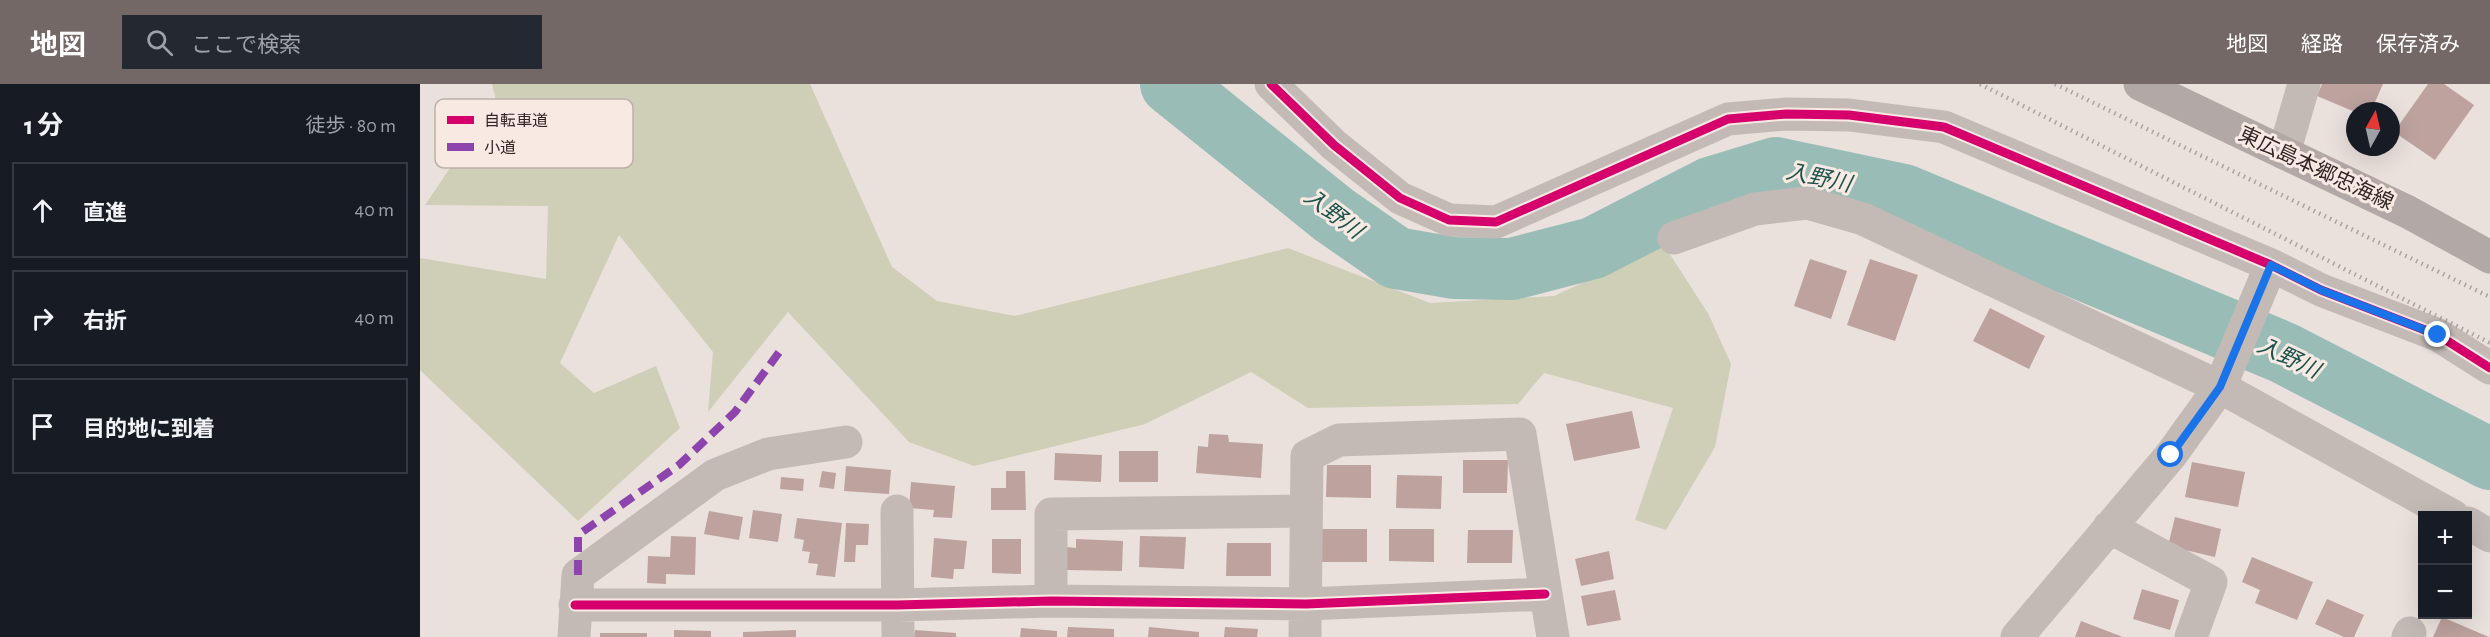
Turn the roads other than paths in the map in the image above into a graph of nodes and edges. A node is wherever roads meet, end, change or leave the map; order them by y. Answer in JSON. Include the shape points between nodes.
{"nodes":[{"id":1,"x":1271,"y":84,"type":"edge"},
{"id":2,"x":2140,"y":84,"type":"edge"},
{"id":3,"x":2304,"y":84,"type":"edge"},
{"id":4,"x":2284,"y":153,"type":"junction"},
{"id":5,"x":1674,"y":237,"type":"dead end"},
{"id":6,"x":2490,"y":257,"type":"edge"},
{"id":7,"x":2271,"y":265,"type":"junction"},
{"id":8,"x":2490,"y":368,"type":"edge"},
{"id":9,"x":2220,"y":387,"type":"junction"},
{"id":10,"x":846,"y":442,"type":"dead end"},
{"id":11,"x":897,"y":511,"type":"dead end"},
{"id":12,"x":2444,"y":511,"type":"edge"},
{"id":13,"x":1305,"y":512,"type":"junction"},
{"id":14,"x":2472,"y":525,"type":"edge"},
{"id":15,"x":2109,"y":527,"type":"junction"},
{"id":16,"x":2490,"y":536,"type":"edge"},
{"id":17,"x":1545,"y":594,"type":"junction"},
{"id":18,"x":1051,"y":601,"type":"junction"},
{"id":19,"x":1306,"y":604,"type":"junction"},
{"id":20,"x":575,"y":605,"type":"junction"},
{"id":21,"x":897,"y":605,"type":"junction"},
{"id":22,"x":574,"y":637,"type":"edge"},
{"id":23,"x":898,"y":637,"type":"edge"},
{"id":24,"x":1305,"y":637,"type":"edge"},
{"id":25,"x":1553,"y":637,"type":"edge"},
{"id":26,"x":2017,"y":637,"type":"edge"},
{"id":27,"x":2191,"y":637,"type":"edge"}],
"edges":[{"from":1,"to":7,"type":"street","via":[[1334,146],[1400,198],[1449,220],[1496,222],[1728,119],[1786,114],[1849,115],[1944,127]]},
{"from":2,"to":4,"type":"main road","name":"東広島本郷忠海線"},
{"from":3,"to":4,"type":"street"},
{"from":4,"to":6,"type":"main road","name":"東広島本郷忠海線","via":[[2408,212]]},
{"from":5,"to":9,"type":"street","via":[[1755,209],[1807,203],[1863,219]]},
{"from":7,"to":8,"type":"street","via":[[2321,290],[2438,335]]},
{"from":7,"to":9,"type":"street"},
{"from":9,"to":12,"type":"street"},
{"from":9,"to":15,"type":"street","via":[[2171,455]]},
{"from":10,"to":20,"type":"street","via":[[768,454],[715,475],[578,575]]},
{"from":11,"to":21,"type":"street"},
{"from":13,"to":17,"type":"street","via":[[1307,456],[1339,440],[1520,434]]},
{"from":13,"to":18,"type":"street","via":[[1051,514]]},
{"from":13,"to":19,"type":"street"},
{"from":14,"to":16,"type":"street"},
{"from":15,"to":26,"type":"street"},
{"from":15,"to":27,"type":"street","via":[[2211,582]]},
{"from":17,"to":19,"type":"street"},
{"from":17,"to":25,"type":"street"},
{"from":18,"to":19,"type":"street"},
{"from":18,"to":21,"type":"street"},
{"from":19,"to":24,"type":"street"},
{"from":20,"to":21,"type":"street"},
{"from":20,"to":22,"type":"street"},
{"from":21,"to":23,"type":"street"}]}
